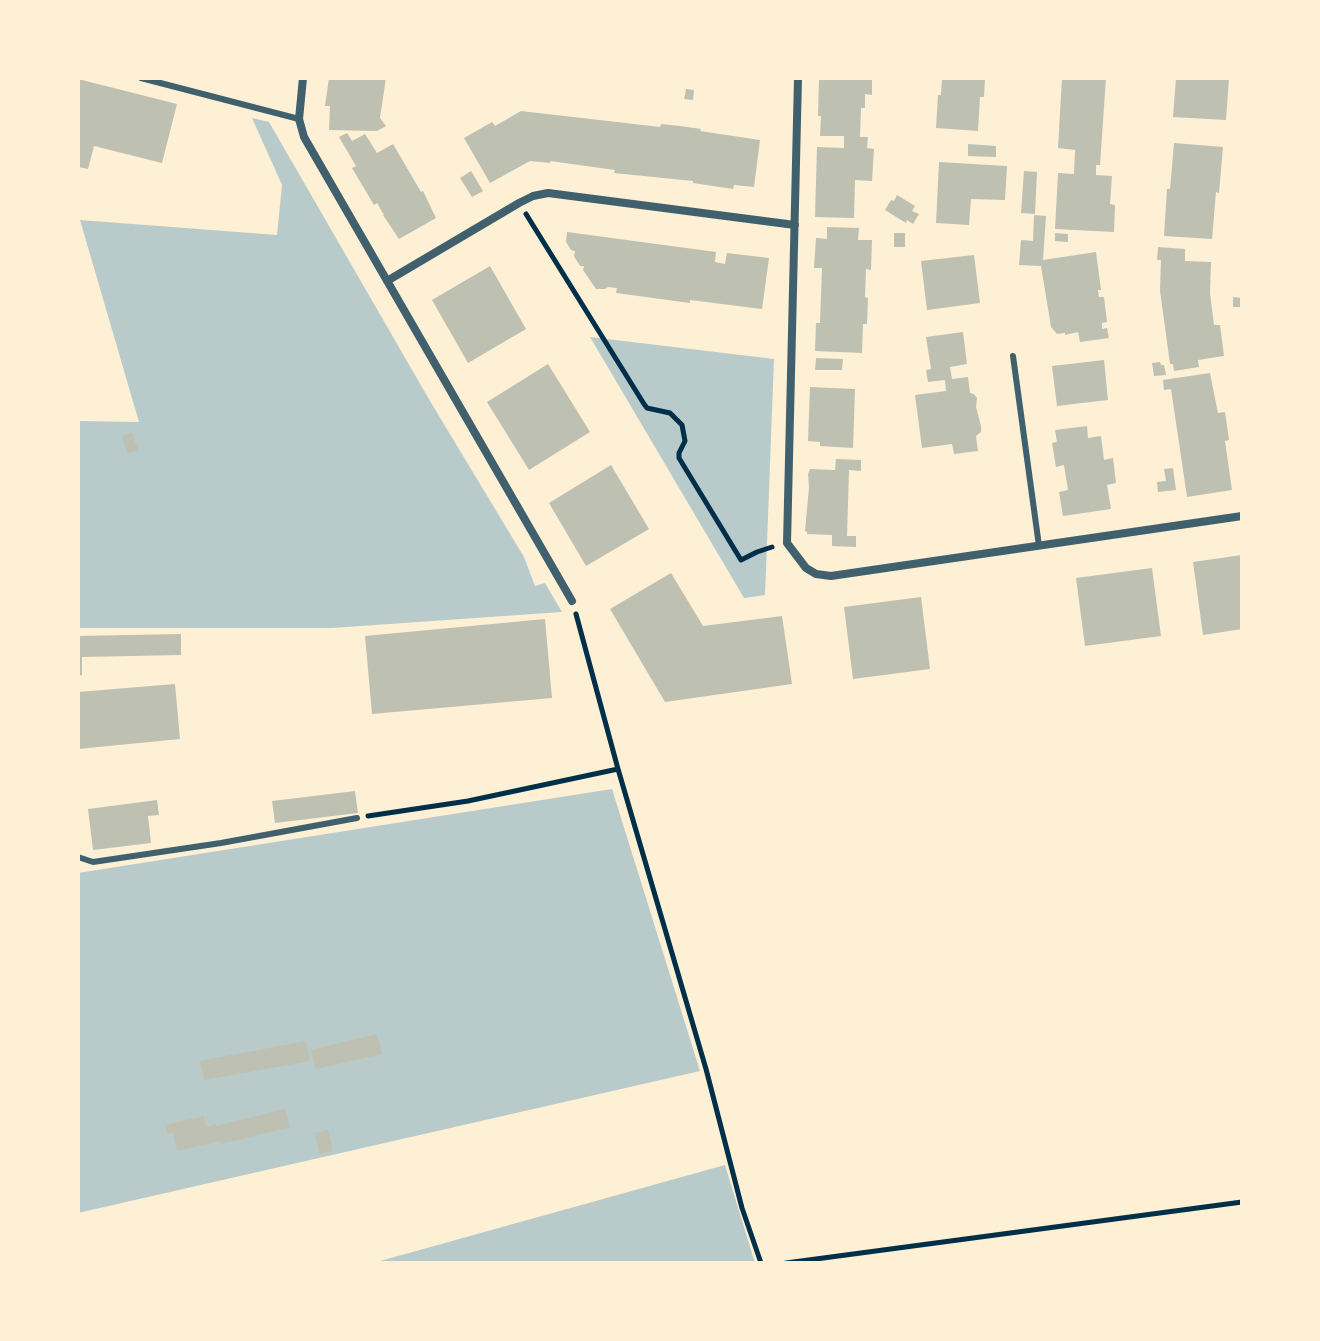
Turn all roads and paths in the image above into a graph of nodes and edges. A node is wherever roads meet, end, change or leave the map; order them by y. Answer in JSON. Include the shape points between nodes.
{"nodes":[{"id":1,"x":141,"y":78,"type":"edge"},
{"id":2,"x":303,"y":78,"type":"edge"},
{"id":3,"x":798,"y":78,"type":"edge"},
{"id":4,"x":299,"y":119,"type":"junction"},
{"id":5,"x":519,"y":203,"type":"junction"},
{"id":6,"x":795,"y":225,"type":"junction"},
{"id":7,"x":387,"y":281,"type":"junction"},
{"id":8,"x":1013,"y":356,"type":"dead end"},
{"id":9,"x":1242,"y":516,"type":"edge"},
{"id":10,"x":787,"y":543,"type":"junction"},
{"id":11,"x":1039,"y":546,"type":"junction"},
{"id":12,"x":572,"y":601,"type":"joint"},
{"id":13,"x":618,"y":769,"type":"junction"},
{"id":14,"x":357,"y":818,"type":"joint"},
{"id":15,"x":78,"y":857,"type":"edge"},
{"id":16,"x":1242,"y":1202,"type":"edge"},
{"id":17,"x":761,"y":1263,"type":"edge"},
{"id":18,"x":786,"y":1263,"type":"edge"}],
"edges":[{"from":1,"to":4,"type":"lane"},
{"from":2,"to":4,"type":"street"},
{"from":3,"to":6,"type":"street"},
{"from":4,"to":7,"type":"street","via":[[304,137]]},
{"from":5,"to":6,"type":"street","via":[[548,193]]},
{"from":5,"to":7,"type":"street"},
{"from":5,"to":10,"type":"path","via":[[644,404],[670,413],[682,425],[685,441],[679,458],[741,560]]},
{"from":6,"to":10,"type":"street"},
{"from":7,"to":12,"type":"street"},
{"from":8,"to":11,"type":"lane"},
{"from":9,"to":11,"type":"street"},
{"from":10,"to":11,"type":"street","via":[[806,568],[822,576]]},
{"from":12,"to":13,"type":"path"},
{"from":13,"to":14,"type":"path"},
{"from":13,"to":17,"type":"path"},
{"from":14,"to":15,"type":"lane","via":[[93,862]]},
{"from":16,"to":18,"type":"path"}]}
